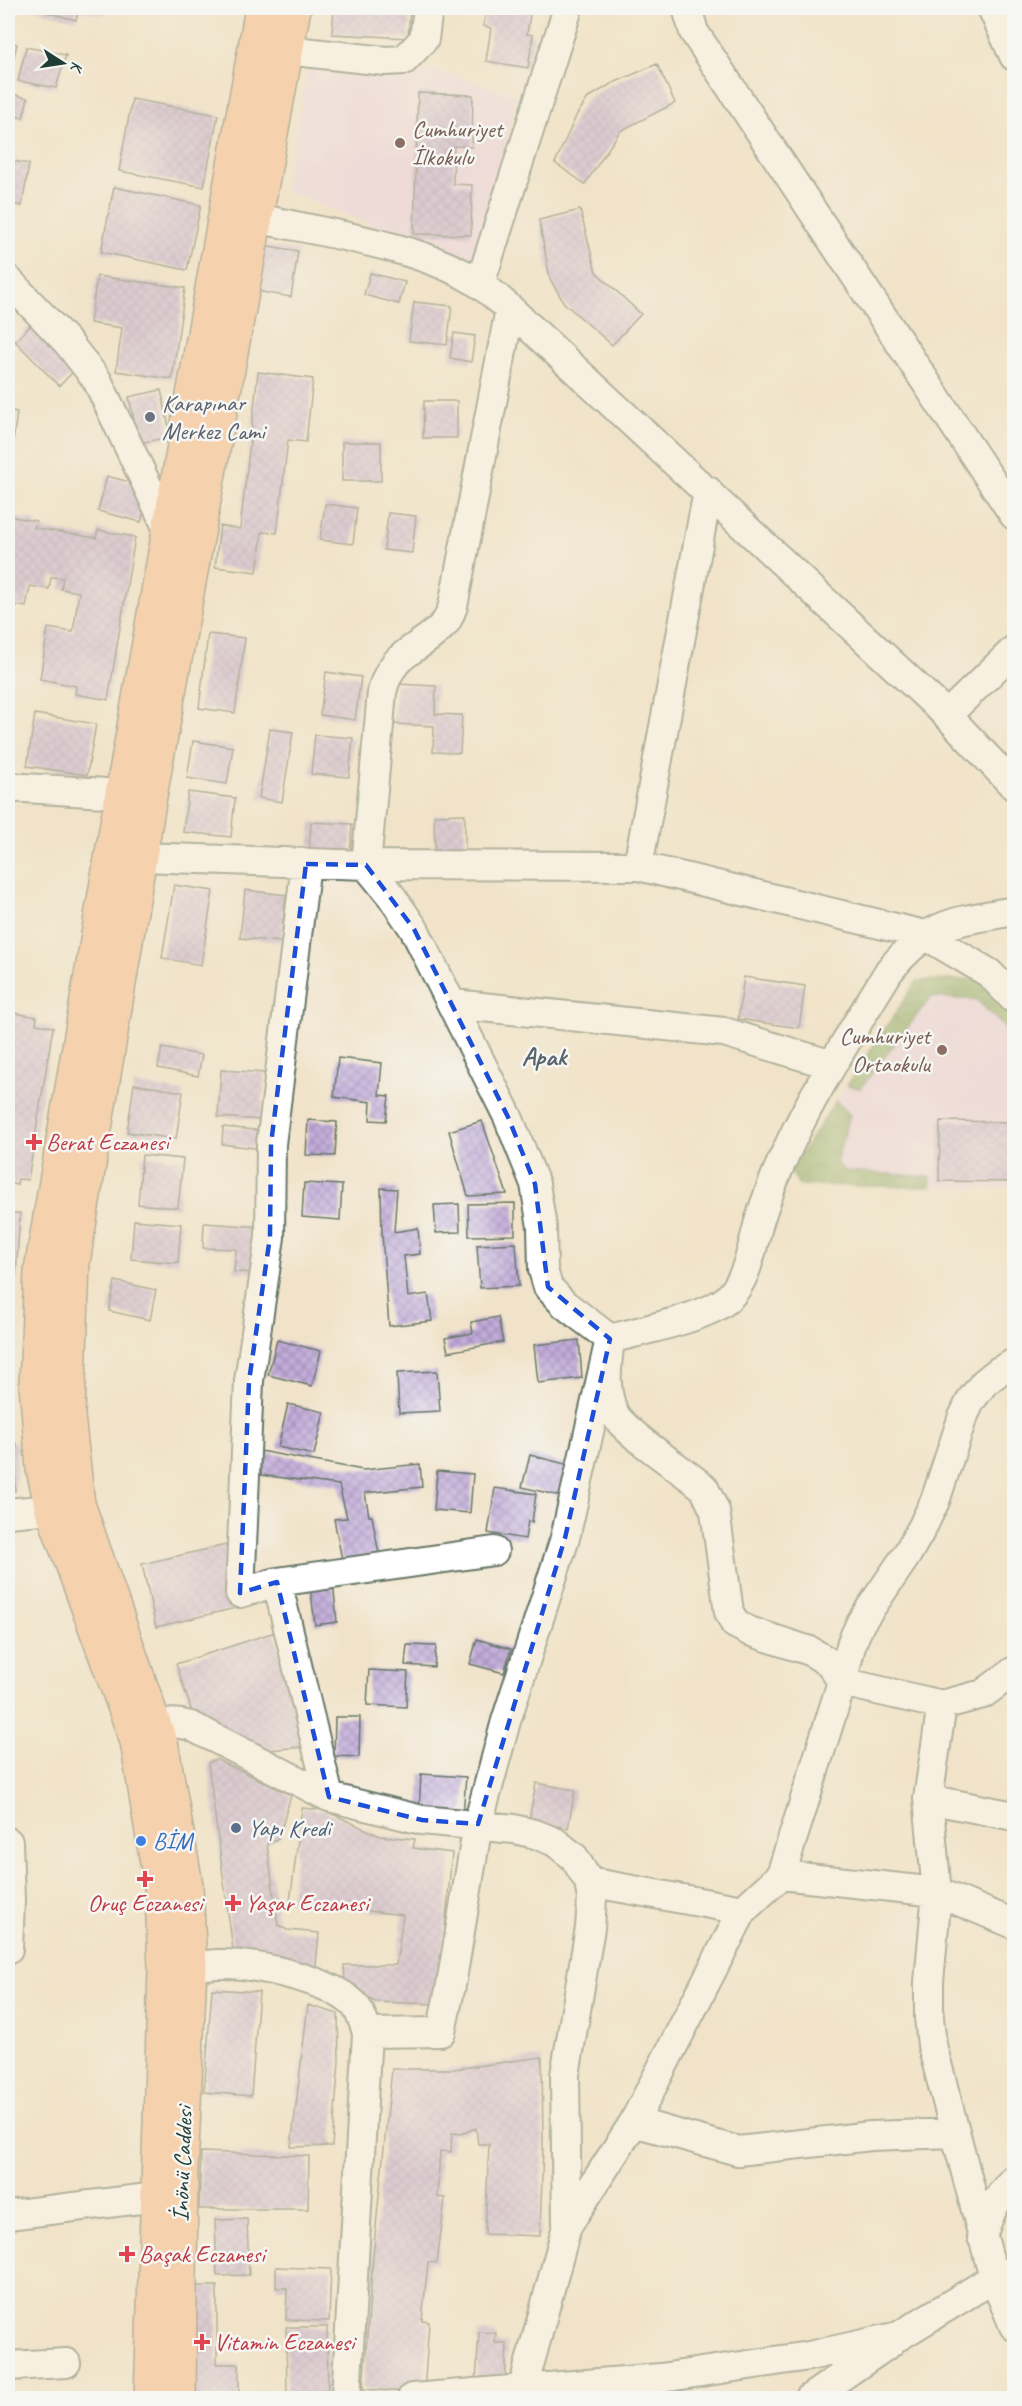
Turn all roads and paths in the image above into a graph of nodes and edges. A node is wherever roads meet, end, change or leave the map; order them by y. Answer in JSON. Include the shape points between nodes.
{"nodes":[{"id":1,"x":261,"y":8,"type":"edge"},
{"id":2,"x":294,"y":8,"type":"edge"},
{"id":3,"x":428,"y":8,"type":"edge"},
{"id":4,"x":568,"y":8,"type":"edge"},
{"id":5,"x":687,"y":8,"type":"edge"},
{"id":6,"x":992,"y":8,"type":"edge"},
{"id":7,"x":286,"y":50,"type":"junction"},
{"id":8,"x":1014,"y":56,"type":"edge"},
{"id":9,"x":256,"y":218,"type":"junction"},
{"id":10,"x":8,"y":280,"type":"edge"},
{"id":11,"x":480,"y":284,"type":"junction"},
{"id":12,"x":510,"y":309,"type":"junction"},
{"id":13,"x":708,"y":491,"type":"junction"},
{"id":14,"x":1014,"y":515,"type":"edge"},
{"id":15,"x":168,"y":529,"type":"junction"},
{"id":16,"x":1014,"y":650,"type":"edge"},
{"id":17,"x":948,"y":715,"type":"junction"},
{"id":18,"x":1014,"y":786,"type":"edge"},
{"id":19,"x":8,"y":787,"type":"edge"},
{"id":20,"x":136,"y":795,"type":"junction"},
{"id":21,"x":126,"y":856,"type":"junction"},
{"id":22,"x":306,"y":864,"type":"junction"},
{"id":23,"x":366,"y":865,"type":"junction"},
{"id":24,"x":638,"y":866,"type":"junction"},
{"id":25,"x":1014,"y":911,"type":"edge"},
{"id":26,"x":925,"y":935,"type":"junction"},
{"id":27,"x":1014,"y":999,"type":"edge"},
{"id":28,"x":453,"y":1004,"type":"junction"},
{"id":29,"x":832,"y":1065,"type":"junction"},
{"id":30,"x":610,"y":1340,"type":"junction"},
{"id":31,"x":1014,"y":1364,"type":"edge"},
{"id":32,"x":52,"y":1509,"type":"junction"},
{"id":33,"x":8,"y":1513,"type":"edge"},
{"id":34,"x":494,"y":1551,"type":"dead end"},
{"id":35,"x":277,"y":1582,"type":"junction"},
{"id":36,"x":1014,"y":1671,"type":"edge"},
{"id":37,"x":842,"y":1682,"type":"junction"},
{"id":38,"x":942,"y":1705,"type":"junction"},
{"id":39,"x":146,"y":1733,"type":"junction"},
{"id":40,"x":329,"y":1797,"type":"junction"},
{"id":41,"x":928,"y":1798,"type":"junction"},
{"id":42,"x":1014,"y":1816,"type":"edge"},
{"id":43,"x":478,"y":1824,"type":"junction"},
{"id":44,"x":8,"y":1842,"type":"edge"},
{"id":45,"x":781,"y":1875,"type":"junction"},
{"id":46,"x":589,"y":1882,"type":"junction"},
{"id":47,"x":937,"y":1892,"type":"junction"},
{"id":48,"x":9,"y":1901,"type":"edge"},
{"id":49,"x":743,"y":1910,"type":"junction"},
{"id":50,"x":1014,"y":1924,"type":"edge"},
{"id":51,"x":8,"y":1949,"type":"edge"},
{"id":52,"x":178,"y":1968,"type":"junction"},
{"id":53,"x":367,"y":2033,"type":"junction"},
{"id":54,"x":634,"y":2122,"type":"junction"},
{"id":55,"x":955,"y":2133,"type":"junction"},
{"id":56,"x":1014,"y":2179,"type":"edge"},
{"id":57,"x":157,"y":2197,"type":"junction"},
{"id":58,"x":8,"y":2215,"type":"edge"},
{"id":59,"x":567,"y":2226,"type":"junction"},
{"id":60,"x":982,"y":2237,"type":"junction"},
{"id":61,"x":1004,"y":2274,"type":"edge"},
{"id":62,"x":1014,"y":2326,"type":"edge"},
{"id":63,"x":899,"y":2336,"type":"junction"},
{"id":64,"x":66,"y":2363,"type":"dead end"},
{"id":65,"x":8,"y":2366,"type":"edge"},
{"id":66,"x":537,"y":2391,"type":"edge"},
{"id":67,"x":151,"y":2398,"type":"edge"},
{"id":68,"x":179,"y":2398,"type":"edge"},
{"id":69,"x":346,"y":2398,"type":"edge"},
{"id":70,"x":412,"y":2398,"type":"edge"},
{"id":71,"x":810,"y":2398,"type":"edge"}],
"edges":[{"from":1,"to":15,"type":"main road"},
{"from":2,"to":7,"type":"main road"},
{"from":3,"to":7,"type":"street","via":[[424,39],[404,60]]},
{"from":4,"to":11,"type":"street"},
{"from":5,"to":14,"type":"street","via":[[694,32]]},
{"from":6,"to":8,"type":"street"},
{"from":7,"to":9,"type":"main road"},
{"from":9,"to":11,"type":"street","via":[[417,256]]},
{"from":9,"to":20,"type":"main road"},
{"from":10,"to":15,"type":"street","via":[[97,380]]},
{"from":11,"to":12,"type":"street"},
{"from":12,"to":13,"type":"street"},
{"from":12,"to":23,"type":"street","via":[[453,606],[445,623],[393,665],[385,679]]},
{"from":13,"to":17,"type":"street"},
{"from":13,"to":24,"type":"street"},
{"from":15,"to":20,"type":"main road"},
{"from":16,"to":17,"type":"street"},
{"from":17,"to":18,"type":"street"},
{"from":19,"to":20,"type":"street"},
{"from":20,"to":21,"type":"main road"},
{"from":21,"to":22,"type":"street"},
{"from":21,"to":32,"type":"main road","via":[[41,1270],[36,1384],[43,1469]]},
{"from":21,"to":39,"type":"main road","via":[[73,1262],[68,1416],[78,1504]]},
{"from":22,"to":23,"type":"street"},
{"from":22,"to":35,"type":"street","via":[[271,1144],[270,1237],[249,1381],[240,1593]]},
{"from":23,"to":24,"type":"street"},
{"from":23,"to":28,"type":"street","via":[[414,929]]},
{"from":24,"to":26,"type":"street"},
{"from":25,"to":26,"type":"street","via":[[961,921]]},
{"from":26,"to":27,"type":"street","via":[[990,973]]},
{"from":26,"to":29,"type":"street","via":[[888,971]]},
{"from":28,"to":29,"type":"street","via":[[724,1032]]},
{"from":28,"to":30,"type":"street","via":[[508,1117],[535,1184],[548,1287]]},
{"from":29,"to":30,"type":"street","via":[[792,1135],[739,1286],[709,1311]]},
{"from":30,"to":37,"type":"street","via":[[605,1374],[615,1415],[704,1488],[711,1499],[729,1612],[735,1624],[810,1652],[830,1663]]},
{"from":30,"to":43,"type":"street","via":[[565,1538],[506,1720]]},
{"from":31,"to":37,"type":"street","via":[[992,1377],[971,1400],[935,1501],[906,1556],[861,1622]]},
{"from":32,"to":33,"type":"street"},
{"from":32,"to":39,"type":"main road"},
{"from":34,"to":35,"type":"street"},
{"from":35,"to":40,"type":"street"},
{"from":36,"to":38,"type":"street","via":[[983,1694]]},
{"from":37,"to":38,"type":"street"},
{"from":37,"to":45,"type":"street"},
{"from":38,"to":41,"type":"street"},
{"from":39,"to":40,"type":"street","via":[[174,1722],[191,1726]]},
{"from":39,"to":52,"type":"main road","via":[[162,1747],[186,1885]]},
{"from":40,"to":43,"type":"street","via":[[422,1820]]},
{"from":41,"to":42,"type":"street"},
{"from":41,"to":47,"type":"street"},
{"from":43,"to":46,"type":"street","via":[[514,1828],[555,1842],[574,1857]]},
{"from":43,"to":53,"type":"street","via":[[441,2032]]},
{"from":44,"to":48,"type":"street"},
{"from":45,"to":47,"type":"street"},
{"from":45,"to":49,"type":"street"},
{"from":46,"to":49,"type":"street"},
{"from":46,"to":59,"type":"street","via":[[590,1928],[565,2075]]},
{"from":47,"to":50,"type":"street"},
{"from":47,"to":55,"type":"street","via":[[929,2018],[932,2045]]},
{"from":48,"to":51,"type":"street"},
{"from":49,"to":54,"type":"street"},
{"from":52,"to":53,"type":"street","via":[[250,1966],[323,1985],[356,2006]]},
{"from":52,"to":57,"type":"main road","name":"İnönü Caddesi"},
{"from":52,"to":68,"type":"main road","name":"İnönü Caddesi"},
{"from":53,"to":69,"type":"street"},
{"from":54,"to":55,"type":"street","via":[[738,2151],[872,2136]]},
{"from":54,"to":59,"type":"street"},
{"from":55,"to":60,"type":"street"},
{"from":56,"to":60,"type":"street","via":[[990,2212]]},
{"from":57,"to":58,"type":"street"},
{"from":57,"to":67,"type":"main road","name":"İnönü Caddesi"},
{"from":59,"to":66,"type":"street"},
{"from":60,"to":61,"type":"street"},
{"from":61,"to":62,"type":"street"},
{"from":61,"to":63,"type":"street"},
{"from":63,"to":66,"type":"street","via":[[809,2356]]},
{"from":63,"to":71,"type":"street"},
{"from":64,"to":65,"type":"street"},
{"from":66,"to":70,"type":"street"}]}
